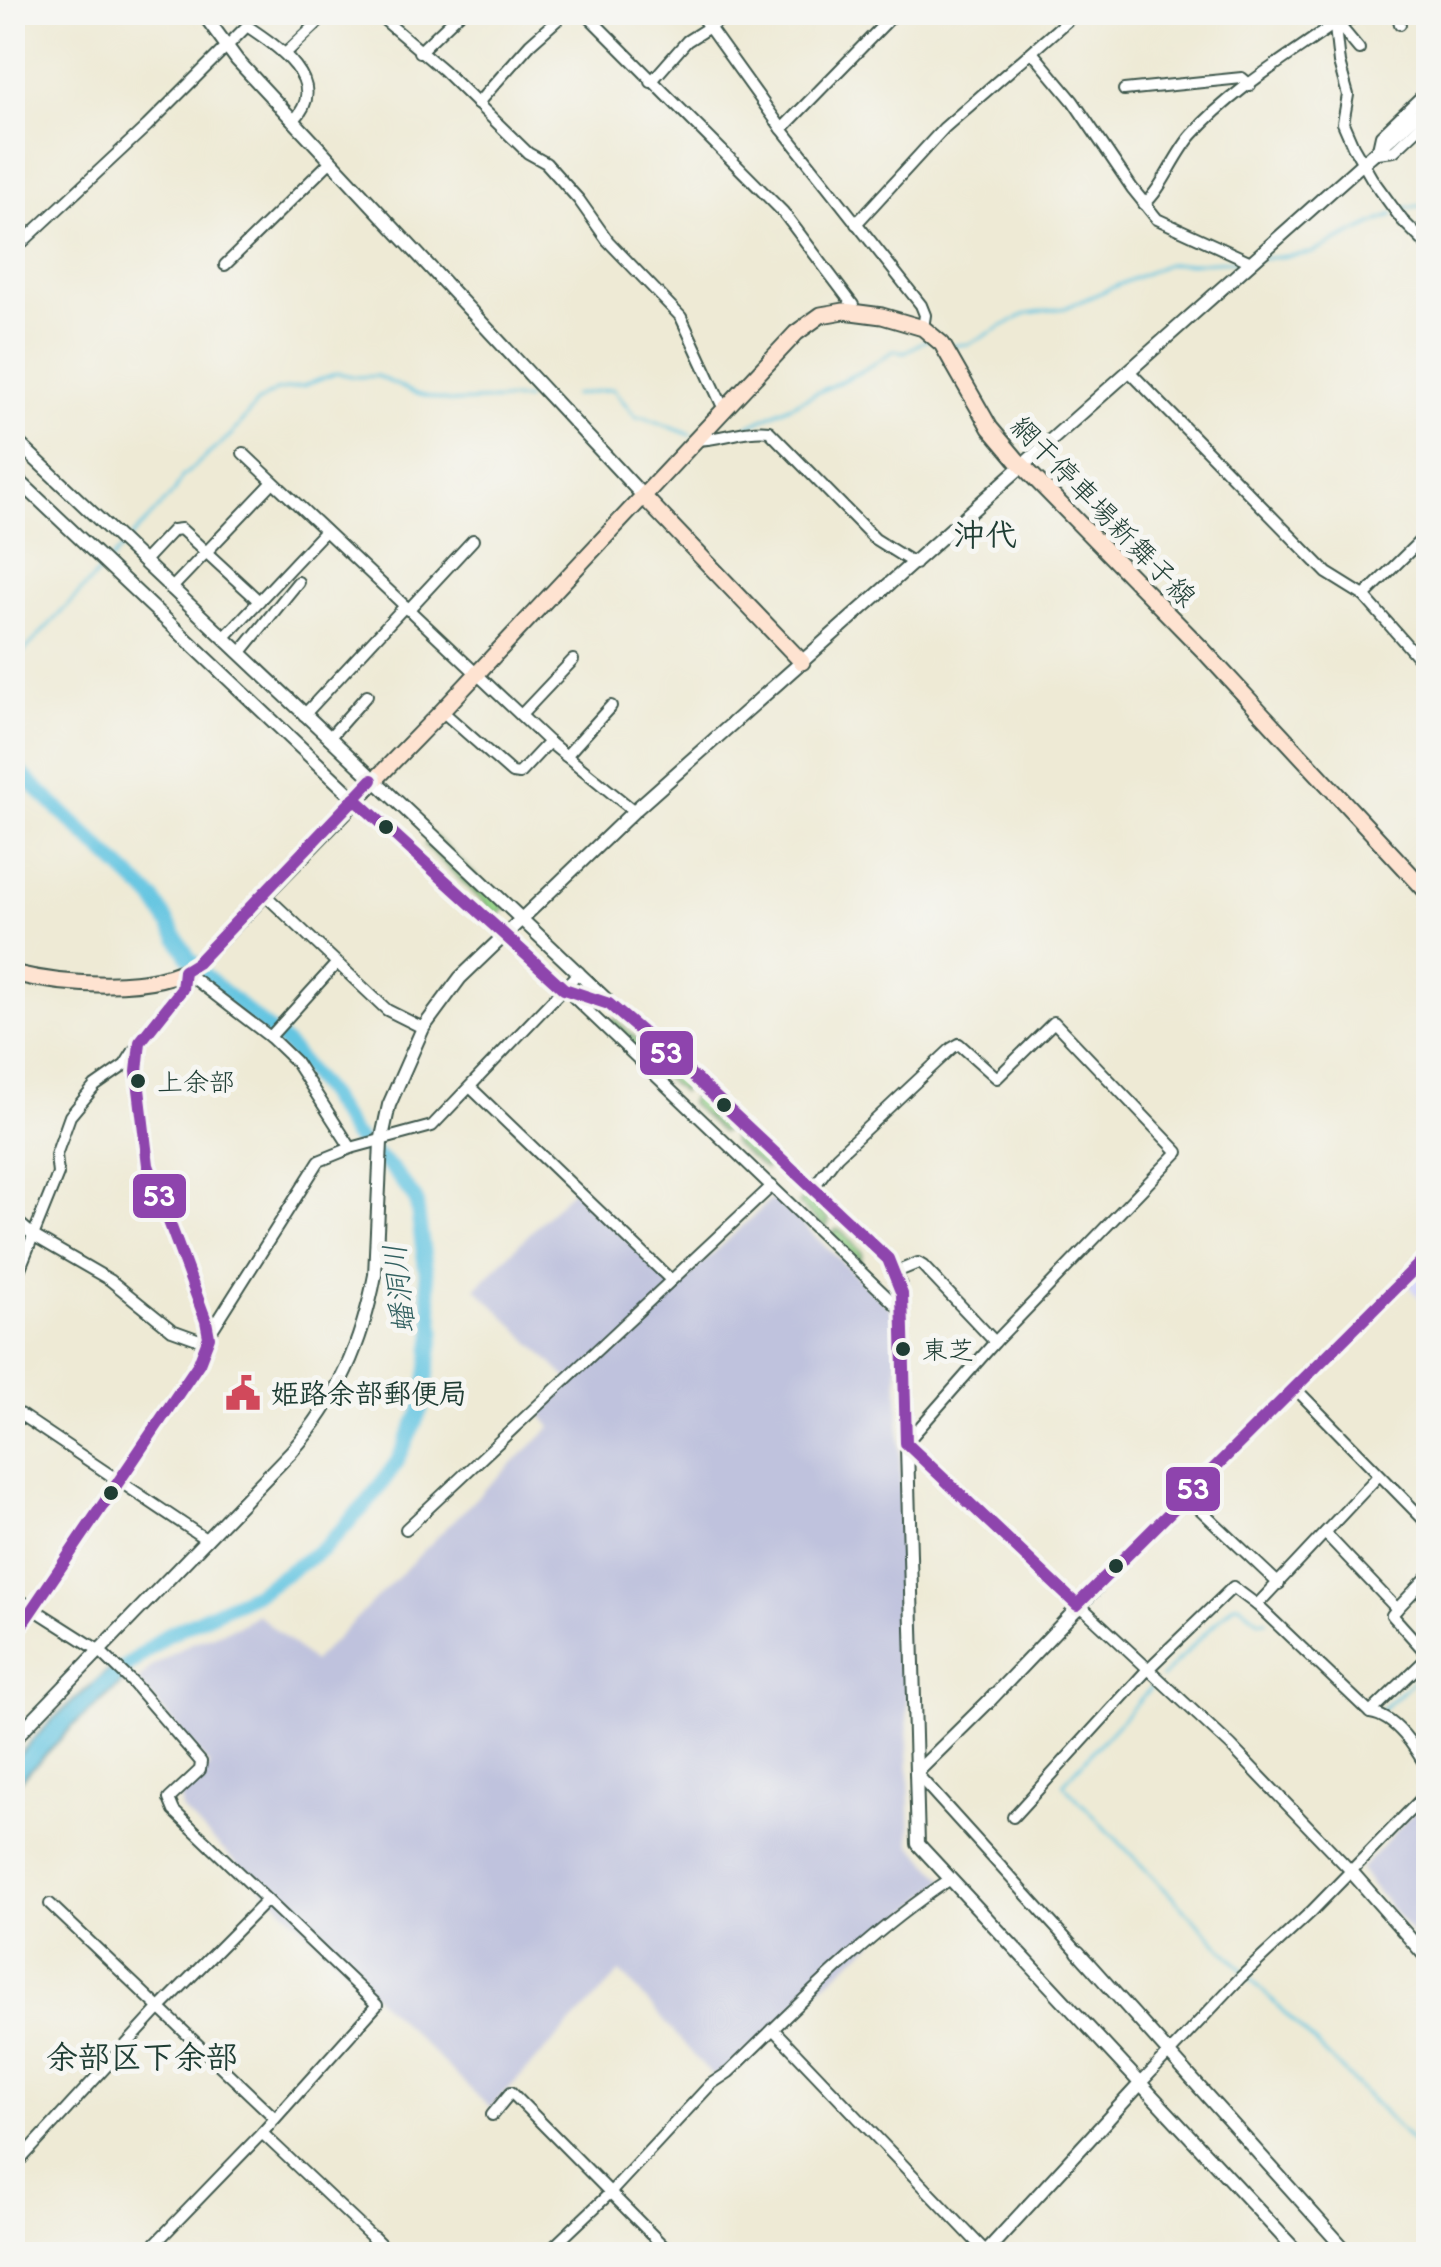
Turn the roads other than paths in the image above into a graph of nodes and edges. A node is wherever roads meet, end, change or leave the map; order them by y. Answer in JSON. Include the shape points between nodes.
{"nodes":[{"id":1,"x":202,"y":12,"type":"edge"},
{"id":2,"x":329,"y":12,"type":"edge"},
{"id":3,"x":375,"y":12,"type":"edge"},
{"id":4,"x":462,"y":12,"type":"edge"},
{"id":5,"x":566,"y":12,"type":"edge"},
{"id":6,"x":584,"y":12,"type":"edge"},
{"id":7,"x":698,"y":12,"type":"edge"},
{"id":8,"x":733,"y":12,"type":"edge"},
{"id":9,"x":896,"y":12,"type":"edge"},
{"id":10,"x":1077,"y":12,"type":"edge"},
{"id":11,"x":1324,"y":12,"type":"edge"},
{"id":12,"x":1370,"y":16,"type":"edge"},
{"id":13,"x":1335,"y":26,"type":"junction"},
{"id":14,"x":709,"y":27,"type":"junction"},
{"id":15,"x":228,"y":48,"type":"junction"},
{"id":16,"x":1360,"y":49,"type":"dead end"},
{"id":17,"x":418,"y":52,"type":"junction"},
{"id":18,"x":1032,"y":52,"type":"junction"},
{"id":19,"x":286,"y":53,"type":"junction"},
{"id":20,"x":650,"y":82,"type":"junction"},
{"id":21,"x":1250,"y":84,"type":"junction"},
{"id":22,"x":1124,"y":90,"type":"dead end"},
{"id":23,"x":1428,"y":90,"type":"edge"},
{"id":24,"x":477,"y":104,"type":"junction"},
{"id":25,"x":1428,"y":105,"type":"edge"},
{"id":26,"x":1428,"y":118,"type":"edge"},
{"id":27,"x":294,"y":120,"type":"junction"},
{"id":28,"x":782,"y":129,"type":"junction"},
{"id":29,"x":1377,"y":153,"type":"junction"},
{"id":30,"x":331,"y":160,"type":"junction"},
{"id":31,"x":1362,"y":164,"type":"junction"},
{"id":32,"x":1144,"y":204,"type":"junction"},
{"id":33,"x":856,"y":224,"type":"junction"},
{"id":34,"x":1428,"y":246,"type":"edge"},
{"id":35,"x":13,"y":250,"type":"edge"},
{"id":36,"x":1251,"y":262,"type":"junction"},
{"id":37,"x":225,"y":265,"type":"dead end"},
{"id":38,"x":854,"y":311,"type":"junction"},
{"id":39,"x":923,"y":328,"type":"junction"},
{"id":40,"x":1130,"y":372,"type":"junction"},
{"id":41,"x":726,"y":407,"type":"junction"},
{"id":42,"x":12,"y":438,"type":"edge"},
{"id":43,"x":695,"y":440,"type":"junction"},
{"id":44,"x":243,"y":453,"type":"dead end"},
{"id":45,"x":1024,"y":466,"type":"junction"},
{"id":46,"x":12,"y":474,"type":"edge"},
{"id":47,"x":273,"y":482,"type":"junction"},
{"id":48,"x":644,"y":496,"type":"junction"},
{"id":49,"x":325,"y":531,"type":"junction"},
{"id":50,"x":1428,"y":533,"type":"edge"},
{"id":51,"x":473,"y":540,"type":"dead end"},
{"id":52,"x":206,"y":552,"type":"junction"},
{"id":53,"x":143,"y":562,"type":"junction"},
{"id":54,"x":915,"y":564,"type":"junction"},
{"id":55,"x":298,"y":582,"type":"dead end"},
{"id":56,"x":172,"y":589,"type":"junction"},
{"id":57,"x":1364,"y":596,"type":"junction"},
{"id":58,"x":258,"y":601,"type":"junction"},
{"id":59,"x":407,"y":608,"type":"junction"},
{"id":60,"x":225,"y":638,"type":"junction"},
{"id":61,"x":241,"y":652,"type":"junction"},
{"id":62,"x":573,"y":660,"type":"dead end"},
{"id":63,"x":802,"y":662,"type":"junction"},
{"id":64,"x":1428,"y":669,"type":"edge"},
{"id":65,"x":477,"y":673,"type":"junction"},
{"id":66,"x":367,"y":695,"type":"dead end"},
{"id":67,"x":611,"y":706,"type":"dead end"},
{"id":68,"x":442,"y":711,"type":"junction"},
{"id":69,"x":521,"y":714,"type":"junction"},
{"id":70,"x":304,"y":715,"type":"junction"},
{"id":71,"x":329,"y":738,"type":"junction"},
{"id":72,"x":550,"y":742,"type":"junction"},
{"id":73,"x":566,"y":756,"type":"junction"},
{"id":74,"x":372,"y":780,"type":"junction"},
{"id":75,"x":354,"y":798,"type":"junction"},
{"id":76,"x":634,"y":811,"type":"junction"},
{"id":77,"x":264,"y":893,"type":"junction"},
{"id":78,"x":1428,"y":893,"type":"edge"},
{"id":79,"x":520,"y":919,"type":"junction"},
{"id":80,"x":504,"y":936,"type":"junction"},
{"id":81,"x":336,"y":964,"type":"junction"},
{"id":82,"x":190,"y":967,"type":"junction"},
{"id":83,"x":580,"y":972,"type":"junction"},
{"id":84,"x":12,"y":974,"type":"edge"},
{"id":85,"x":564,"y":989,"type":"junction"},
{"id":86,"x":628,"y":1020,"type":"junction"},
{"id":87,"x":423,"y":1028,"type":"junction"},
{"id":88,"x":274,"y":1032,"type":"junction"},
{"id":89,"x":140,"y":1042,"type":"junction"},
{"id":90,"x":470,"y":1087,"type":"junction"},
{"id":91,"x":386,"y":1140,"type":"junction"},
{"id":92,"x":350,"y":1148,"type":"junction"},
{"id":93,"x":772,"y":1186,"type":"junction"},
{"id":94,"x":813,"y":1188,"type":"junction"},
{"id":95,"x":12,"y":1218,"type":"edge"},
{"id":96,"x":34,"y":1236,"type":"junction"},
{"id":97,"x":1428,"y":1255,"type":"edge"},
{"id":98,"x":896,"y":1272,"type":"junction"},
{"id":99,"x":671,"y":1280,"type":"junction"},
{"id":100,"x":12,"y":1288,"type":"edge"},
{"id":101,"x":902,"y":1312,"type":"junction"},
{"id":102,"x":209,"y":1339,"type":"junction"},
{"id":103,"x":995,"y":1342,"type":"junction"},
{"id":104,"x":1294,"y":1387,"type":"junction"},
{"id":105,"x":12,"y":1409,"type":"edge"},
{"id":106,"x":906,"y":1444,"type":"junction"},
{"id":107,"x":1380,"y":1475,"type":"junction"},
{"id":108,"x":120,"y":1481,"type":"junction"},
{"id":109,"x":1185,"y":1494,"type":"junction"},
{"id":110,"x":1425,"y":1515,"type":"edge"},
{"id":111,"x":406,"y":1529,"type":"dead end"},
{"id":112,"x":1325,"y":1534,"type":"junction"},
{"id":113,"x":207,"y":1540,"type":"junction"},
{"id":114,"x":1428,"y":1576,"type":"edge"},
{"id":115,"x":1279,"y":1584,"type":"junction"},
{"id":116,"x":12,"y":1595,"type":"edge"},
{"id":117,"x":1077,"y":1605,"type":"junction"},
{"id":118,"x":1257,"y":1605,"type":"junction"},
{"id":119,"x":34,"y":1609,"type":"junction"},
{"id":120,"x":1397,"y":1609,"type":"junction"},
{"id":121,"x":12,"y":1640,"type":"edge"},
{"id":122,"x":100,"y":1651,"type":"junction"},
{"id":123,"x":1428,"y":1656,"type":"edge"},
{"id":124,"x":1148,"y":1669,"type":"junction"},
{"id":125,"x":1370,"y":1713,"type":"junction"},
{"id":126,"x":12,"y":1741,"type":"edge"},
{"id":127,"x":1428,"y":1770,"type":"edge"},
{"id":128,"x":916,"y":1773,"type":"junction"},
{"id":129,"x":1428,"y":1792,"type":"edge"},
{"id":130,"x":1013,"y":1817,"type":"dead end"},
{"id":131,"x":1350,"y":1870,"type":"junction"},
{"id":132,"x":949,"y":1880,"type":"junction"},
{"id":133,"x":267,"y":1900,"type":"junction"},
{"id":134,"x":50,"y":1904,"type":"dead end"},
{"id":135,"x":1078,"y":1952,"type":"joint"},
{"id":136,"x":1428,"y":1959,"type":"edge"},
{"id":137,"x":159,"y":2010,"type":"junction"},
{"id":138,"x":773,"y":2029,"type":"junction"},
{"id":139,"x":1169,"y":2055,"type":"junction"},
{"id":140,"x":1140,"y":2084,"type":"junction"},
{"id":141,"x":492,"y":2114,"type":"dead end"},
{"id":142,"x":275,"y":2118,"type":"junction"},
{"id":143,"x":262,"y":2133,"type":"junction"},
{"id":144,"x":12,"y":2169,"type":"edge"},
{"id":145,"x":610,"y":2194,"type":"junction"},
{"id":146,"x":373,"y":2238,"type":"joint"},
{"id":147,"x":145,"y":2254,"type":"edge"},
{"id":148,"x":389,"y":2254,"type":"edge"},
{"id":149,"x":546,"y":2254,"type":"edge"},
{"id":150,"x":671,"y":2254,"type":"edge"},
{"id":151,"x":986,"y":2254,"type":"edge"},
{"id":152,"x":1299,"y":2254,"type":"edge"},
{"id":153,"x":1349,"y":2254,"type":"edge"}],
"edges":[{"from":1,"to":15,"type":"street"},
{"from":2,"to":19,"type":"street"},
{"from":3,"to":17,"type":"street"},
{"from":4,"to":17,"type":"street"},
{"from":5,"to":24,"type":"street"},
{"from":6,"to":20,"type":"street"},
{"from":7,"to":14,"type":"street"},
{"from":8,"to":14,"type":"street"},
{"from":9,"to":28,"type":"street"},
{"from":10,"to":18,"type":"street"},
{"from":11,"to":13,"type":"street"},
{"from":12,"to":13,"type":"street"},
{"from":13,"to":16,"type":"street"},
{"from":13,"to":21,"type":"street"},
{"from":13,"to":31,"type":"street","via":[[1348,94],[1344,123]]},
{"from":14,"to":20,"type":"street"},
{"from":14,"to":28,"type":"street"},
{"from":15,"to":19,"type":"street","via":[[248,26]]},
{"from":15,"to":27,"type":"street"},
{"from":15,"to":35,"type":"street"},
{"from":17,"to":24,"type":"street"},
{"from":18,"to":32,"type":"street"},
{"from":18,"to":33,"type":"street","via":[[944,128]]},
{"from":19,"to":27,"type":"street","via":[[308,91]]},
{"from":20,"to":38,"type":"street","via":[[783,212]]},
{"from":21,"to":22,"type":"street","via":[[1242,78]]},
{"from":21,"to":32,"type":"street","via":[[1191,136]]},
{"from":23,"to":29,"type":"street","via":[[1381,135]]},
{"from":24,"to":41,"type":"street","via":[[546,163],[681,317]]},
{"from":25,"to":29,"type":"street"},
{"from":26,"to":29,"type":"street","via":[[1394,151]]},
{"from":27,"to":30,"type":"street"},
{"from":28,"to":33,"type":"street"},
{"from":29,"to":31,"type":"street"},
{"from":30,"to":37,"type":"street"},
{"from":30,"to":48,"type":"street"},
{"from":31,"to":34,"type":"street"},
{"from":31,"to":36,"type":"street"},
{"from":32,"to":36,"type":"street","via":[[1157,219]]},
{"from":33,"to":39,"type":"street","via":[[921,305]]},
{"from":36,"to":40,"type":"street"},
{"from":38,"to":39,"type":"main road"},
{"from":38,"to":41,"type":"main road","via":[[810,322]]},
{"from":39,"to":45,"type":"main road","name":"網干停車場新舞子線","via":[[942,344],[990,428]]},
{"from":40,"to":45,"type":"street"},
{"from":40,"to":57,"type":"street","via":[[1326,573]]},
{"from":41,"to":43,"type":"main road"},
{"from":42,"to":53,"type":"street"},
{"from":43,"to":48,"type":"main road"},
{"from":43,"to":54,"type":"street","via":[[769,431],[875,539]]},
{"from":44,"to":47,"type":"street"},
{"from":45,"to":54,"type":"street"},
{"from":45,"to":78,"type":"main road","name":"網干停車場新舞子線"},
{"from":46,"to":75,"type":"street"},
{"from":47,"to":49,"type":"street"},
{"from":47,"to":52,"type":"street"},
{"from":48,"to":63,"type":"main road"},
{"from":48,"to":65,"type":"main road"},
{"from":49,"to":58,"type":"street"},
{"from":49,"to":59,"type":"street"},
{"from":50,"to":57,"type":"street"},
{"from":51,"to":59,"type":"street"},
{"from":52,"to":53,"type":"street","via":[[181,529],[172,530]]},
{"from":52,"to":56,"type":"street"},
{"from":52,"to":58,"type":"street"},
{"from":53,"to":56,"type":"street"},
{"from":54,"to":63,"type":"street"},
{"from":55,"to":61,"type":"street"},
{"from":56,"to":60,"type":"street"},
{"from":57,"to":64,"type":"street"},
{"from":58,"to":60,"type":"street"},
{"from":59,"to":65,"type":"street"},
{"from":59,"to":70,"type":"street"},
{"from":60,"to":61,"type":"street"},
{"from":61,"to":70,"type":"street"},
{"from":62,"to":69,"type":"street"},
{"from":63,"to":76,"type":"street"},
{"from":65,"to":68,"type":"main road"},
{"from":65,"to":69,"type":"street"},
{"from":66,"to":71,"type":"street"},
{"from":67,"to":73,"type":"street"},
{"from":68,"to":72,"type":"street","via":[[512,773],[519,774]]},
{"from":68,"to":74,"type":"main road"},
{"from":69,"to":72,"type":"street"},
{"from":70,"to":71,"type":"street"},
{"from":71,"to":74,"type":"street"},
{"from":72,"to":73,"type":"street"},
{"from":73,"to":76,"type":"street"},
{"from":74,"to":75,"type":"main road"},
{"from":74,"to":79,"type":"street"},
{"from":75,"to":77,"type":"main road"},
{"from":75,"to":80,"type":"street"},
{"from":76,"to":79,"type":"street"},
{"from":77,"to":81,"type":"street"},
{"from":77,"to":82,"type":"main road"},
{"from":79,"to":80,"type":"street"},
{"from":79,"to":83,"type":"street"},
{"from":80,"to":85,"type":"street"},
{"from":80,"to":87,"type":"street","via":[[460,978]]},
{"from":81,"to":87,"type":"street","via":[[388,1010]]},
{"from":81,"to":88,"type":"street"},
{"from":82,"to":84,"type":"main road","via":[[164,978],[78,984]]},
{"from":82,"to":88,"type":"street"},
{"from":82,"to":89,"type":"street","via":[[182,989]]},
{"from":83,"to":85,"type":"street"},
{"from":83,"to":86,"type":"street"},
{"from":85,"to":86,"type":"street","via":[[609,1004]]},
{"from":85,"to":90,"type":"street"},
{"from":85,"to":93,"type":"street"},
{"from":86,"to":94,"type":"street"},
{"from":87,"to":91,"type":"street","via":[[395,1089]]},
{"from":88,"to":92,"type":"street"},
{"from":89,"to":96,"type":"street","via":[[70,1116],[56,1155],[58,1174]]},
{"from":89,"to":102,"type":"street","via":[[147,1160]]},
{"from":90,"to":91,"type":"street","via":[[432,1126]]},
{"from":90,"to":99,"type":"street"},
{"from":91,"to":92,"type":"street"},
{"from":91,"to":113,"type":"street","via":[[375,1275],[351,1362],[313,1427]]},
{"from":92,"to":102,"type":"street","via":[[319,1161]]},
{"from":93,"to":99,"type":"street"},
{"from":93,"to":101,"type":"street"},
{"from":94,"to":98,"type":"street"},
{"from":94,"to":103,"type":"street","via":[[837,1156],[952,1048],[965,1047],[997,1078],[1054,1022],[1178,1152]]},
{"from":95,"to":96,"type":"street"},
{"from":96,"to":100,"type":"street"},
{"from":96,"to":102,"type":"street","via":[[110,1280],[172,1330]]},
{"from":97,"to":104,"type":"street"},
{"from":98,"to":101,"type":"street"},
{"from":98,"to":103,"type":"street","via":[[923,1266]]},
{"from":99,"to":111,"type":"street"},
{"from":101,"to":106,"type":"street"},
{"from":102,"to":108,"type":"street"},
{"from":103,"to":106,"type":"street"},
{"from":104,"to":107,"type":"street"},
{"from":104,"to":109,"type":"street"},
{"from":105,"to":108,"type":"street"},
{"from":106,"to":117,"type":"street"},
{"from":106,"to":128,"type":"street"},
{"from":107,"to":110,"type":"street"},
{"from":107,"to":112,"type":"street"},
{"from":108,"to":113,"type":"street"},
{"from":108,"to":119,"type":"street"},
{"from":109,"to":115,"type":"street"},
{"from":109,"to":117,"type":"street"},
{"from":112,"to":115,"type":"street"},
{"from":112,"to":120,"type":"street"},
{"from":113,"to":122,"type":"street"},
{"from":114,"to":120,"type":"street"},
{"from":115,"to":118,"type":"street"},
{"from":116,"to":119,"type":"street"},
{"from":117,"to":124,"type":"street"},
{"from":117,"to":128,"type":"street"},
{"from":118,"to":124,"type":"street","via":[[1233,1587]]},
{"from":118,"to":125,"type":"street"},
{"from":119,"to":121,"type":"street"},
{"from":119,"to":122,"type":"street"},
{"from":120,"to":123,"type":"street","via":[[1392,1615]]},
{"from":122,"to":126,"type":"street"},
{"from":122,"to":133,"type":"street","via":[[201,1762],[168,1798],[174,1812]]},
{"from":123,"to":125,"type":"street"},
{"from":124,"to":130,"type":"street"},
{"from":124,"to":131,"type":"street"},
{"from":125,"to":127,"type":"street","via":[[1399,1730]]},
{"from":128,"to":132,"type":"street","via":[[918,1844]]},
{"from":128,"to":135,"type":"street"},
{"from":129,"to":131,"type":"street"},
{"from":131,"to":136,"type":"street"},
{"from":131,"to":139,"type":"street"},
{"from":132,"to":138,"type":"street"},
{"from":132,"to":140,"type":"street"},
{"from":133,"to":137,"type":"street"},
{"from":133,"to":142,"type":"street","via":[[377,2005]]},
{"from":134,"to":137,"type":"street"},
{"from":135,"to":139,"type":"street"},
{"from":137,"to":142,"type":"street"},
{"from":137,"to":144,"type":"street"},
{"from":138,"to":145,"type":"street","via":[[711,2084]]},
{"from":138,"to":151,"type":"street"},
{"from":139,"to":140,"type":"street"},
{"from":139,"to":153,"type":"street"},
{"from":140,"to":151,"type":"street"},
{"from":140,"to":152,"type":"street"},
{"from":141,"to":145,"type":"street","via":[[511,2092]]},
{"from":142,"to":143,"type":"street"},
{"from":143,"to":146,"type":"street"},
{"from":143,"to":147,"type":"street"},
{"from":145,"to":149,"type":"street"},
{"from":145,"to":150,"type":"street"},
{"from":146,"to":148,"type":"street"}]}
